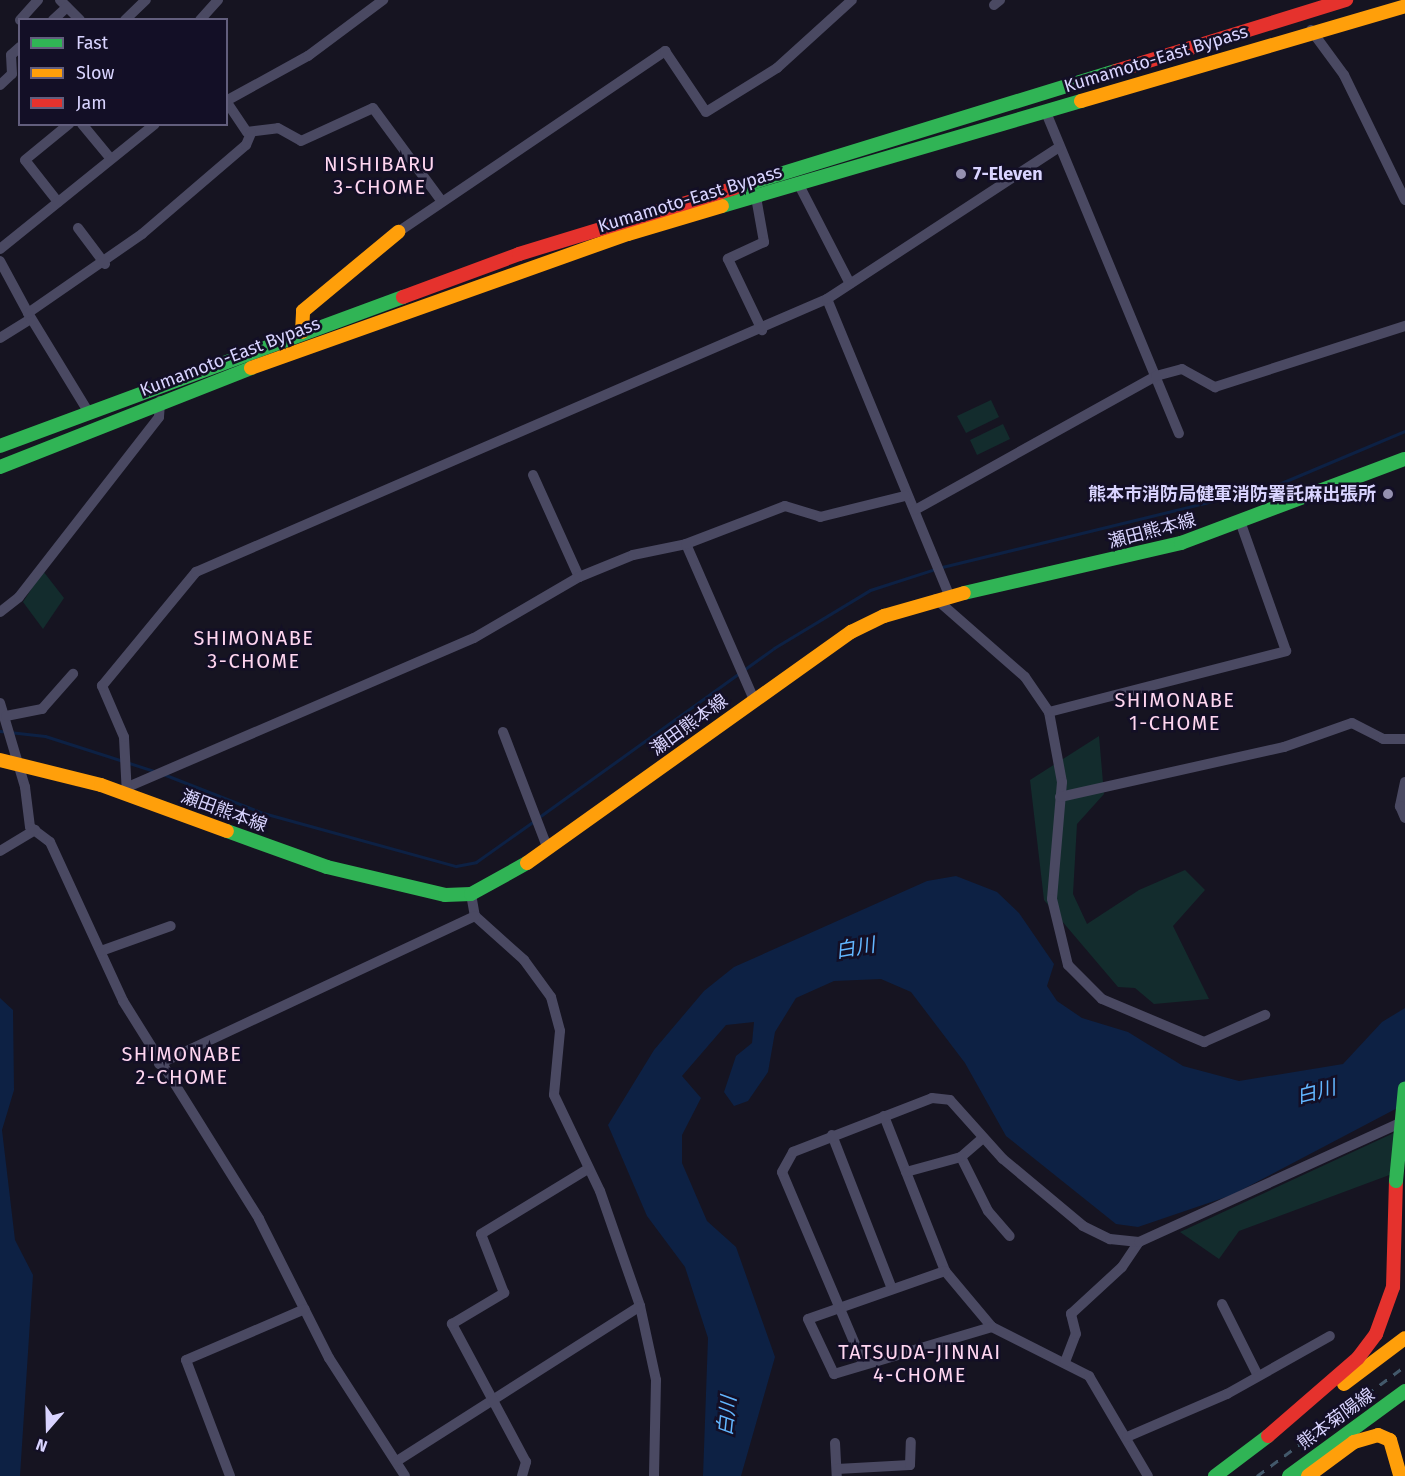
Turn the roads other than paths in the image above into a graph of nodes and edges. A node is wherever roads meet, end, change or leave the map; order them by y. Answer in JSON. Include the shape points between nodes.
{"nodes":[{"id":1,"x":38,"y":0,"type":"edge"},
{"id":2,"x":146,"y":0,"type":"edge"},
{"id":3,"x":218,"y":0,"type":"edge"},
{"id":4,"x":382,"y":0,"type":"edge"},
{"id":5,"x":852,"y":0,"type":"edge"},
{"id":6,"x":1346,"y":0,"type":"edge"},
{"id":7,"x":64,"y":4,"type":"edge"},
{"id":8,"x":1405,"y":6,"type":"edge"},
{"id":9,"x":22,"y":18,"type":"edge"},
{"id":10,"x":54,"y":18,"type":"edge"},
{"id":11,"x":78,"y":18,"type":"edge"},
{"id":12,"x":127,"y":18,"type":"edge"},
{"id":13,"x":202,"y":18,"type":"edge"},
{"id":14,"x":1311,"y":30,"type":"junction"},
{"id":15,"x":18,"y":49,"type":"edge"},
{"id":16,"x":0,"y":85,"type":"edge"},
{"id":17,"x":228,"y":100,"type":"edge"},
{"id":18,"x":228,"y":103,"type":"edge"},
{"id":19,"x":1045,"y":110,"type":"junction"},
{"id":20,"x":67,"y":126,"type":"edge"},
{"id":21,"x":84,"y":126,"type":"edge"},
{"id":22,"x":152,"y":126,"type":"edge"},
{"id":23,"x":251,"y":132,"type":"junction"},
{"id":24,"x":1059,"y":147,"type":"junction"},
{"id":25,"x":111,"y":159,"type":"junction"},
{"id":26,"x":799,"y":185,"type":"junction"},
{"id":27,"x":756,"y":198,"type":"junction"},
{"id":28,"x":440,"y":200,"type":"junction"},
{"id":29,"x":1405,"y":200,"type":"edge"},
{"id":30,"x":58,"y":202,"type":"junction"},
{"id":31,"x":78,"y":228,"type":"dead end"},
{"id":32,"x":398,"y":232,"type":"joint"},
{"id":33,"x":0,"y":249,"type":"edge"},
{"id":34,"x":0,"y":261,"type":"edge"},
{"id":35,"x":105,"y":264,"type":"junction"},
{"id":36,"x":850,"y":284,"type":"junction"},
{"id":37,"x":827,"y":299,"type":"junction"},
{"id":38,"x":29,"y":316,"type":"junction"},
{"id":39,"x":1405,"y":326,"type":"edge"},
{"id":40,"x":762,"y":330,"type":"junction"},
{"id":41,"x":302,"y":332,"type":"junction"},
{"id":42,"x":0,"y":338,"type":"edge"},
{"id":43,"x":1156,"y":376,"type":"junction"},
{"id":44,"x":160,"y":401,"type":"junction"},
{"id":45,"x":89,"y":413,"type":"junction"},
{"id":46,"x":1179,"y":433,"type":"dead end"},
{"id":47,"x":0,"y":446,"type":"edge"},
{"id":48,"x":1405,"y":459,"type":"edge"},
{"id":49,"x":0,"y":468,"type":"edge"},
{"id":50,"x":533,"y":475,"type":"dead end"},
{"id":51,"x":905,"y":496,"type":"junction"},
{"id":52,"x":915,"y":510,"type":"junction"},
{"id":53,"x":1241,"y":524,"type":"junction"},
{"id":54,"x":686,"y":544,"type":"junction"},
{"id":55,"x":579,"y":578,"type":"junction"},
{"id":56,"x":950,"y":597,"type":"junction"},
{"id":57,"x":936,"y":599,"type":"junction"},
{"id":58,"x":0,"y":612,"type":"edge"},
{"id":59,"x":73,"y":675,"type":"dead end"},
{"id":60,"x":754,"y":700,"type":"junction"},
{"id":61,"x":0,"y":703,"type":"edge"},
{"id":62,"x":1049,"y":712,"type":"junction"},
{"id":63,"x":8,"y":721,"type":"junction"},
{"id":64,"x":503,"y":732,"type":"dead end"},
{"id":65,"x":1405,"y":739,"type":"edge"},
{"id":66,"x":0,"y":760,"type":"edge"},
{"id":67,"x":19,"y":763,"type":"junction"},
{"id":68,"x":1405,"y":782,"type":"edge"},
{"id":69,"x":128,"y":791,"type":"junction"},
{"id":70,"x":1060,"y":797,"type":"junction"},
{"id":71,"x":1405,"y":818,"type":"edge"},
{"id":72,"x":34,"y":830,"type":"junction"},
{"id":73,"x":548,"y":849,"type":"junction"},
{"id":74,"x":0,"y":851,"type":"edge"},
{"id":75,"x":471,"y":894,"type":"junction"},
{"id":76,"x":475,"y":915,"type":"junction"},
{"id":77,"x":171,"y":927,"type":"dead end"},
{"id":78,"x":101,"y":951,"type":"junction"},
{"id":79,"x":1265,"y":1015,"type":"dead end"},
{"id":80,"x":159,"y":1064,"type":"junction"},
{"id":81,"x":1405,"y":1088,"type":"edge"},
{"id":82,"x":884,"y":1116,"type":"junction"},
{"id":83,"x":1405,"y":1121,"type":"edge"},
{"id":84,"x":832,"y":1135,"type":"junction"},
{"id":85,"x":982,"y":1139,"type":"junction"},
{"id":86,"x":961,"y":1157,"type":"junction"},
{"id":87,"x":588,"y":1169,"type":"junction"},
{"id":88,"x":906,"y":1172,"type":"junction"},
{"id":89,"x":1010,"y":1236,"type":"dead end"},
{"id":90,"x":1139,"y":1242,"type":"junction"},
{"id":91,"x":945,"y":1271,"type":"junction"},
{"id":92,"x":892,"y":1289,"type":"junction"},
{"id":93,"x":1222,"y":1304,"type":"dead end"},
{"id":94,"x":640,"y":1306,"type":"junction"},
{"id":95,"x":840,"y":1308,"type":"junction"},
{"id":96,"x":305,"y":1309,"type":"junction"},
{"id":97,"x":992,"y":1327,"type":"junction"},
{"id":98,"x":1330,"y":1336,"type":"dead end"},
{"id":99,"x":1405,"y":1338,"type":"edge"},
{"id":100,"x":1065,"y":1362,"type":"junction"},
{"id":101,"x":863,"y":1363,"type":"junction"},
{"id":102,"x":1258,"y":1376,"type":"junction"},
{"id":103,"x":1405,"y":1391,"type":"edge"},
{"id":104,"x":495,"y":1399,"type":"junction"},
{"id":105,"x":1268,"y":1436,"type":"junction"},
{"id":106,"x":1127,"y":1437,"type":"junction"},
{"id":107,"x":911,"y":1442,"type":"dead end"},
{"id":108,"x":835,"y":1443,"type":"dead end"},
{"id":109,"x":397,"y":1461,"type":"junction"},
{"id":110,"x":1324,"y":1464,"type":"edge"},
{"id":111,"x":837,"y":1473,"type":"edge"},
{"id":112,"x":230,"y":1476,"type":"edge"},
{"id":113,"x":405,"y":1476,"type":"edge"},
{"id":114,"x":522,"y":1476,"type":"edge"},
{"id":115,"x":654,"y":1476,"type":"edge"},
{"id":116,"x":1148,"y":1476,"type":"edge"},
{"id":117,"x":1215,"y":1476,"type":"edge"},
{"id":118,"x":1289,"y":1476,"type":"edge"},
{"id":119,"x":1308,"y":1476,"type":"edge"},
{"id":120,"x":1400,"y":1476,"type":"edge"}],
"edges":[{"from":1,"to":9,"type":"street"},
{"from":2,"to":12,"type":"street"},
{"from":3,"to":13,"type":"street"},
{"from":4,"to":17,"type":"street","via":[[308,56]]},
{"from":5,"to":28,"type":"street","via":[[777,68],[706,112],[665,51]]},
{"from":6,"to":41,"type":"main road","name":"Kumamoto-East Bypass","via":[[628,218]]},
{"from":7,"to":10,"type":"street"},
{"from":7,"to":11,"type":"street"},
{"from":8,"to":14,"type":"main road","name":"Kumamoto-East Bypass"},
{"from":14,"to":19,"type":"main road","name":"Kumamoto-East Bypass"},
{"from":14,"to":29,"type":"street","via":[[1344,75]]},
{"from":15,"to":16,"type":"street","via":[[11,55],[12,74]]},
{"from":18,"to":23,"type":"street"},
{"from":19,"to":24,"type":"street"},
{"from":19,"to":26,"type":"main road","name":"Kumamoto-East Bypass"},
{"from":20,"to":30,"type":"street","via":[[25,160]]},
{"from":21,"to":25,"type":"street"},
{"from":22,"to":25,"type":"street"},
{"from":23,"to":28,"type":"street","via":[[278,128],[303,141],[374,108]]},
{"from":23,"to":35,"type":"street","via":[[246,145]]},
{"from":24,"to":36,"type":"street"},
{"from":24,"to":43,"type":"street"},
{"from":25,"to":30,"type":"street"},
{"from":26,"to":27,"type":"main road","name":"Kumamoto-East Bypass"},
{"from":26,"to":36,"type":"street"},
{"from":27,"to":40,"type":"street","via":[[764,242],[728,259]]},
{"from":27,"to":44,"type":"main road","name":"Kumamoto-East Bypass","via":[[447,296]]},
{"from":28,"to":32,"type":"street"},
{"from":30,"to":33,"type":"street"},
{"from":31,"to":35,"type":"street"},
{"from":32,"to":41,"type":"main road","via":[[303,311]]},
{"from":34,"to":38,"type":"street"},
{"from":35,"to":38,"type":"street"},
{"from":36,"to":37,"type":"street"},
{"from":37,"to":40,"type":"street"},
{"from":37,"to":51,"type":"street"},
{"from":38,"to":42,"type":"street"},
{"from":38,"to":45,"type":"street"},
{"from":39,"to":43,"type":"street","via":[[1215,387],[1182,369]]},
{"from":40,"to":69,"type":"street","via":[[620,384],[196,572],[102,686],[126,753]]},
{"from":41,"to":45,"type":"main road","name":"Kumamoto-East Bypass"},
{"from":43,"to":46,"type":"street"},
{"from":43,"to":52,"type":"street"},
{"from":44,"to":49,"type":"main road","name":"Kumamoto-East Bypass"},
{"from":44,"to":58,"type":"street","via":[[159,417],[19,597]]},
{"from":45,"to":47,"type":"main road","name":"Kumamoto-East Bypass"},
{"from":48,"to":53,"type":"main road","name":"瀬田熊本線"},
{"from":50,"to":55,"type":"street"},
{"from":51,"to":52,"type":"street"},
{"from":51,"to":54,"type":"street","via":[[820,517],[785,506]]},
{"from":52,"to":56,"type":"street"},
{"from":53,"to":56,"type":"main road","name":"瀬田熊本線","via":[[1181,543]]},
{"from":53,"to":62,"type":"street","via":[[1286,651]]},
{"from":54,"to":55,"type":"street","via":[[633,555]]},
{"from":54,"to":60,"type":"street"},
{"from":55,"to":69,"type":"street","via":[[474,638],[151,776]]},
{"from":56,"to":57,"type":"main road","name":"瀬田熊本線"},
{"from":57,"to":60,"type":"main road","name":"瀬田熊本線","via":[[851,632]]},
{"from":57,"to":62,"type":"street","via":[[1025,677]]},
{"from":59,"to":63,"type":"street","via":[[42,709]]},
{"from":60,"to":73,"type":"main road","name":"瀬田熊本線"},
{"from":61,"to":63,"type":"street"},
{"from":62,"to":70,"type":"street","via":[[1061,753]]},
{"from":63,"to":67,"type":"street"},
{"from":64,"to":73,"type":"street"},
{"from":65,"to":70,"type":"street","via":[[1383,739],[1352,723],[1284,747]]},
{"from":66,"to":67,"type":"main road","name":"瀬田熊本線"},
{"from":67,"to":69,"type":"main road","name":"瀬田熊本線"},
{"from":67,"to":72,"type":"street"},
{"from":68,"to":71,"type":"street","via":[[1400,806]]},
{"from":69,"to":75,"type":"main road","name":"瀬田熊本線","via":[[327,867],[444,895]]},
{"from":70,"to":79,"type":"street","via":[[1052,898],[1058,942],[1084,985],[1102,999],[1204,1042]]},
{"from":72,"to":74,"type":"street"},
{"from":72,"to":78,"type":"street","via":[[50,842],[69,875]]},
{"from":73,"to":75,"type":"main road","name":"瀬田熊本線","via":[[506,878]]},
{"from":75,"to":76,"type":"street"},
{"from":76,"to":80,"type":"street"},
{"from":76,"to":87,"type":"street","via":[[524,960],[551,997],[560,1031],[554,1095]]},
{"from":77,"to":78,"type":"street"},
{"from":78,"to":80,"type":"street","via":[[101,961]]},
{"from":80,"to":96,"type":"street","via":[[259,1219]]},
{"from":81,"to":105,"type":"main road","bridge":true,"via":[[1396,1181],[1393,1287],[1376,1334],[1358,1358]]},
{"from":82,"to":84,"type":"street"},
{"from":82,"to":85,"type":"street","via":[[932,1098],[950,1100]]},
{"from":82,"to":88,"type":"street"},
{"from":83,"to":90,"type":"street"},
{"from":84,"to":92,"type":"street"},
{"from":84,"to":95,"type":"street","via":[[793,1152],[782,1172]]},
{"from":85,"to":86,"type":"street"},
{"from":85,"to":90,"type":"street","via":[[1083,1226],[1110,1239]]},
{"from":86,"to":88,"type":"street"},
{"from":86,"to":89,"type":"street","via":[[988,1211]]},
{"from":87,"to":94,"type":"street"},
{"from":87,"to":104,"type":"street","via":[[478,1238],[504,1293],[452,1324]]},
{"from":88,"to":91,"type":"street"},
{"from":90,"to":100,"type":"street","via":[[1122,1267],[1071,1314],[1076,1334]]},
{"from":91,"to":92,"type":"street"},
{"from":91,"to":97,"type":"street"},
{"from":92,"to":95,"type":"street"},
{"from":93,"to":102,"type":"street"},
{"from":94,"to":104,"type":"street"},
{"from":94,"to":115,"type":"street","via":[[656,1380]]},
{"from":95,"to":101,"type":"street"},
{"from":95,"to":101,"type":"street","via":[[808,1319],[834,1374]]},
{"from":96,"to":109,"type":"street","via":[[329,1358]]},
{"from":96,"to":112,"type":"street","via":[[186,1360]]},
{"from":97,"to":100,"type":"street"},
{"from":97,"to":101,"type":"street"},
{"from":98,"to":102,"type":"street"},
{"from":99,"to":105,"type":"main road"},
{"from":100,"to":106,"type":"street","via":[[1089,1376]]},
{"from":102,"to":106,"type":"street"},
{"from":103,"to":110,"type":"main road","name":"熊本菊陽線"},
{"from":104,"to":109,"type":"street"},
{"from":104,"to":114,"type":"street","via":[[526,1462]]},
{"from":105,"to":117,"type":"main road"},
{"from":106,"to":116,"type":"street"},
{"from":107,"to":111,"type":"street","via":[[910,1464]]},
{"from":108,"to":111,"type":"street"},
{"from":109,"to":113,"type":"street"},
{"from":110,"to":118,"type":"main road","name":"熊本菊陽線"},
{"from":110,"to":119,"type":"main road"},
{"from":110,"to":120,"type":"main road","via":[[1354,1442],[1378,1435],[1390,1440]]}]}
